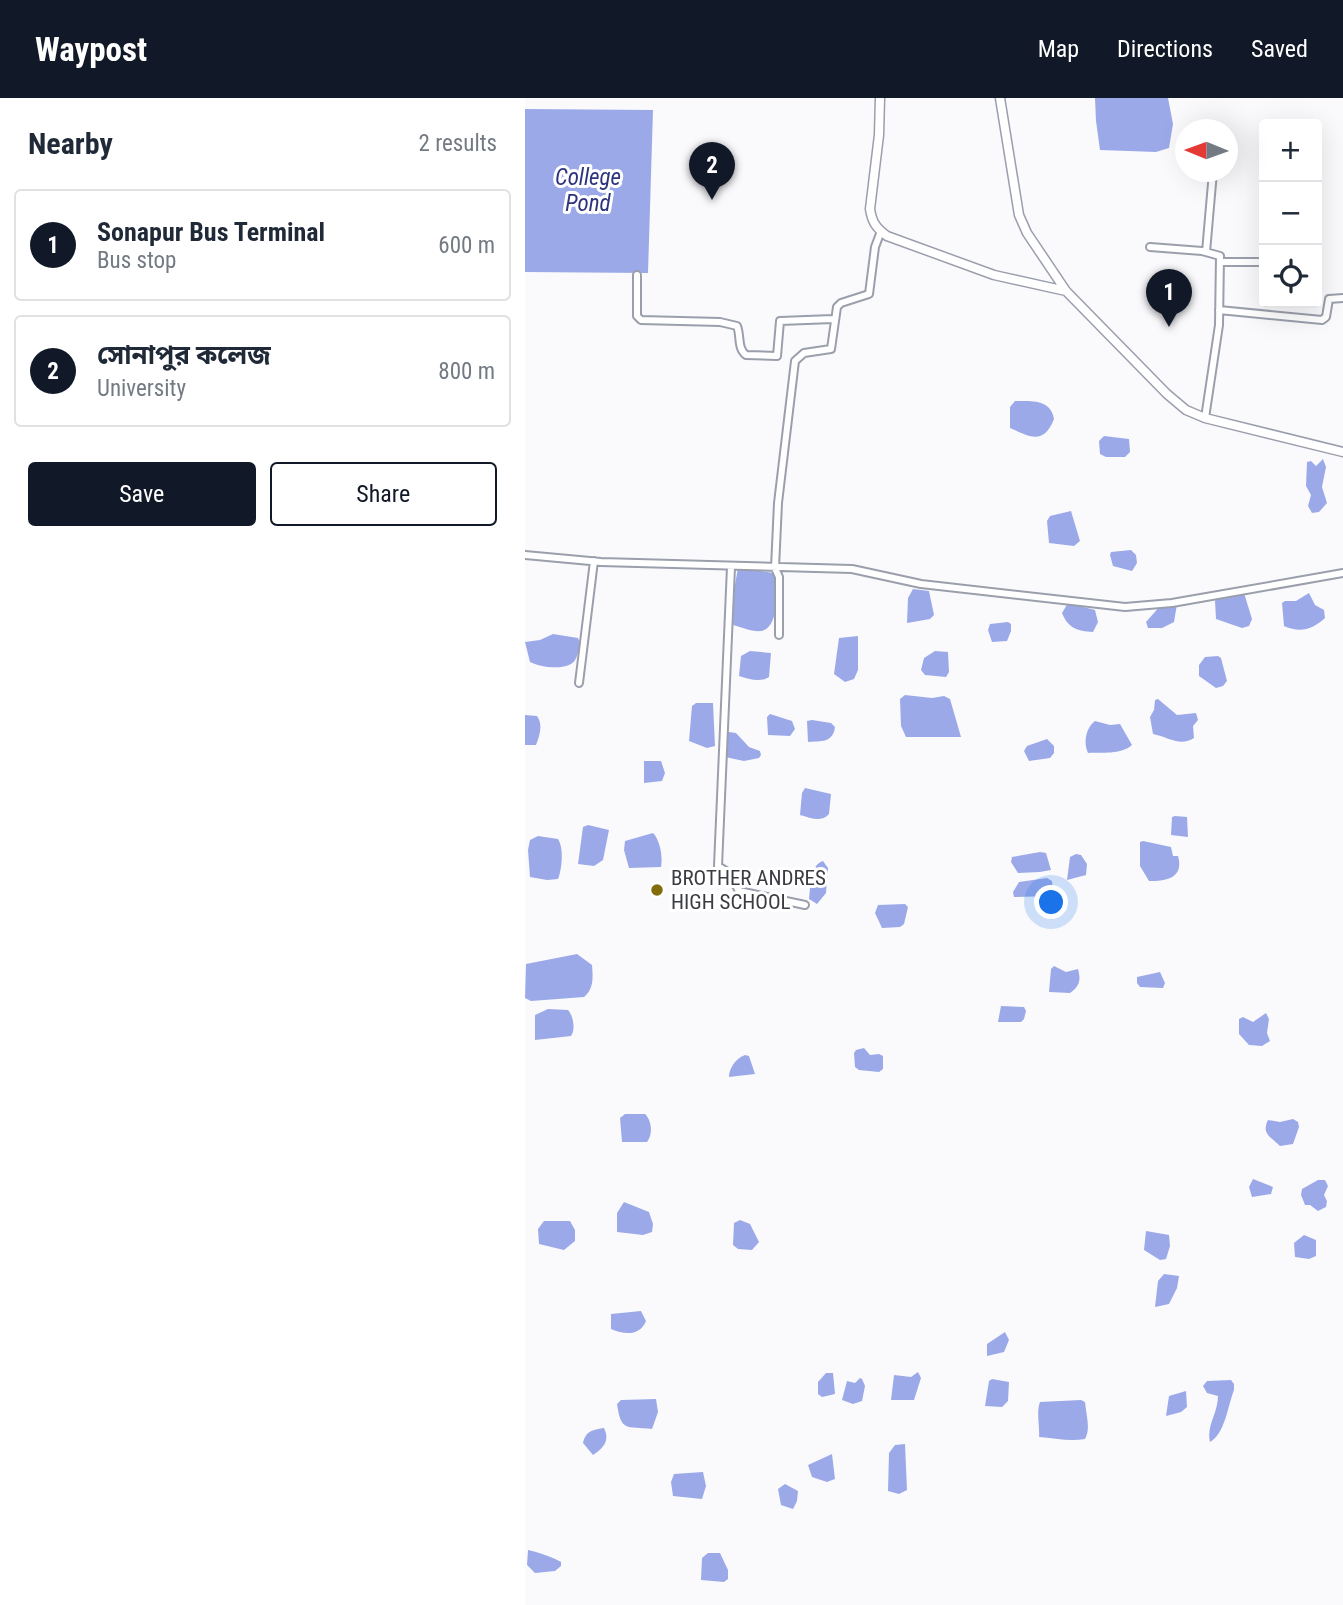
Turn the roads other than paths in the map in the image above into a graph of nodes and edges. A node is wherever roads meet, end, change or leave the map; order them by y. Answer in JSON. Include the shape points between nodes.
{"nodes":[{"id":1,"x":880,"y":98,"type":"edge"},
{"id":2,"x":1000,"y":98,"type":"edge"},
{"id":3,"x":1212,"y":182,"type":"edge"},
{"id":4,"x":881,"y":232,"type":"junction"},
{"id":5,"x":1150,"y":247,"type":"dead end"},
{"id":6,"x":1206,"y":252,"type":"junction"},
{"id":7,"x":1221,"y":262,"type":"junction"},
{"id":8,"x":1259,"y":262,"type":"edge"},
{"id":9,"x":637,"y":275,"type":"dead end"},
{"id":10,"x":1066,"y":291,"type":"junction"},
{"id":11,"x":1343,"y":298,"type":"edge"},
{"id":12,"x":1219,"y":310,"type":"junction"},
{"id":13,"x":833,"y":319,"type":"junction"},
{"id":14,"x":1205,"y":418,"type":"junction"},
{"id":15,"x":1343,"y":452,"type":"edge"},
{"id":16,"x":525,"y":555,"type":"edge"},
{"id":17,"x":594,"y":561,"type":"junction"},
{"id":18,"x":731,"y":567,"type":"junction"},
{"id":19,"x":775,"y":568,"type":"junction"},
{"id":20,"x":1343,"y":573,"type":"edge"},
{"id":21,"x":779,"y":635,"type":"dead end"},
{"id":22,"x":579,"y":683,"type":"dead end"},
{"id":23,"x":805,"y":905,"type":"dead end"}],
"edges":[{"from":1,"to":4,"type":"main road","via":[[870,209]]},
{"from":2,"to":10,"type":"main road","via":[[1019,215]]},
{"from":3,"to":6,"type":"street"},
{"from":4,"to":10,"type":"main road","via":[[994,275]]},
{"from":4,"to":13,"type":"street","via":[[869,295],[841,303]]},
{"from":5,"to":6,"type":"street"},
{"from":6,"to":7,"type":"street","via":[[1220,256]]},
{"from":7,"to":8,"type":"street"},
{"from":7,"to":12,"type":"street"},
{"from":9,"to":13,"type":"street","via":[[637,316],[641,320],[737,326],[746,355],[777,356],[779,321]]},
{"from":10,"to":14,"type":"main road","via":[[1167,394]]},
{"from":11,"to":12,"type":"street","via":[[1329,299],[1322,320]]},
{"from":12,"to":14,"type":"street"},
{"from":13,"to":19,"type":"street","via":[[831,349],[804,353],[795,360]]},
{"from":14,"to":15,"type":"main road"},
{"from":16,"to":17,"type":"street"},
{"from":17,"to":18,"type":"street"},
{"from":17,"to":22,"type":"street"},
{"from":18,"to":19,"type":"street"},
{"from":18,"to":23,"type":"street","via":[[717,866],[729,873],[739,891]]},
{"from":19,"to":20,"type":"street","via":[[852,569],[921,584],[1125,607]]},
{"from":19,"to":21,"type":"street"}]}
